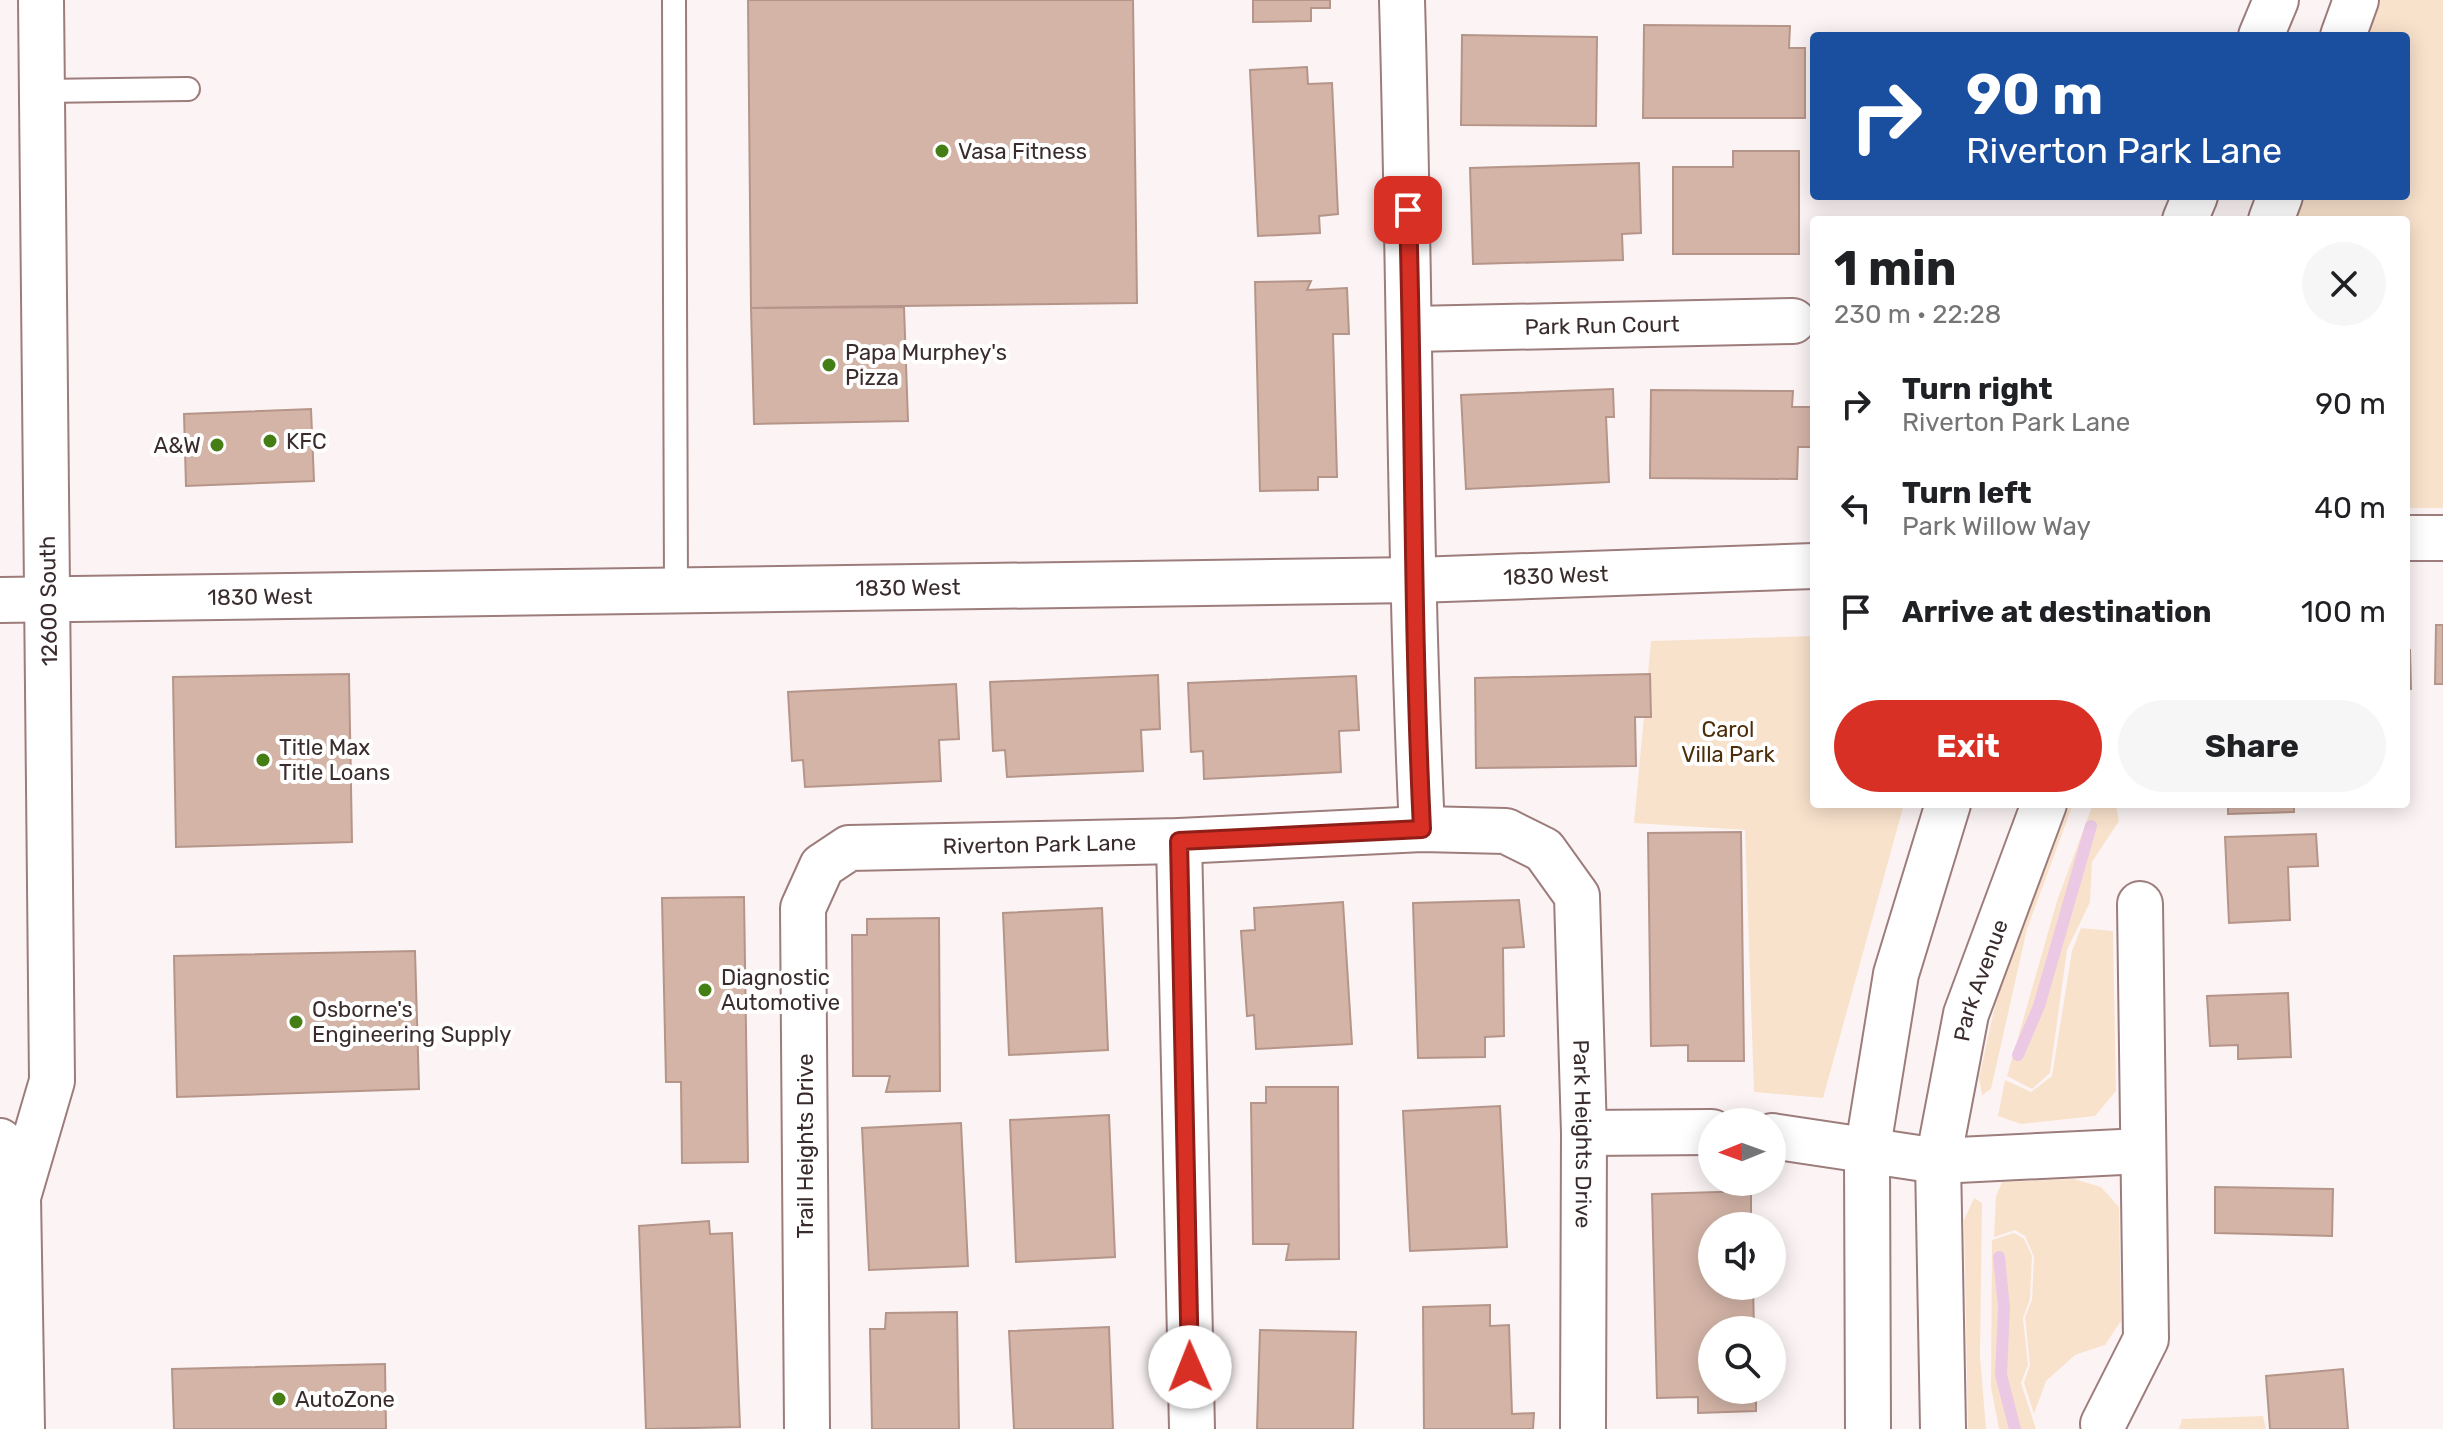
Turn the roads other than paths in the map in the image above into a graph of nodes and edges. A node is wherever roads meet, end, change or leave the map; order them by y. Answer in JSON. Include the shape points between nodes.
{"nodes":[{"id":1,"x":41,"y":0,"type":"edge"},
{"id":2,"x":674,"y":0,"type":"edge"},
{"id":3,"x":1402,"y":0,"type":"edge"},
{"id":4,"x":2276,"y":0,"type":"edge"},
{"id":5,"x":2355,"y":0,"type":"edge"},
{"id":6,"x":2263,"y":32,"type":"edge"},
{"id":7,"x":2344,"y":32,"type":"edge"},
{"id":8,"x":188,"y":89,"type":"dead end"},
{"id":9,"x":42,"y":91,"type":"junction"},
{"id":10,"x":1793,"y":321,"type":"dead end"},
{"id":11,"x":1412,"y":329,"type":"junction"},
{"id":12,"x":2410,"y":538,"type":"edge"},
{"id":13,"x":2443,"y":538,"type":"edge"},
{"id":14,"x":1810,"y":566,"type":"edge"},
{"id":15,"x":1416,"y":580,"type":"junction"},
{"id":16,"x":676,"y":589,"type":"junction"},
{"id":17,"x":48,"y":598,"type":"junction"},
{"id":18,"x":0,"y":600,"type":"edge"},
{"id":19,"x":1947,"y":808,"type":"edge"},
{"id":20,"x":2043,"y":808,"type":"edge"},
{"id":21,"x":1422,"y":829,"type":"junction"},
{"id":22,"x":1179,"y":841,"type":"junction"},
{"id":23,"x":1544,"y":850,"type":"joint"},
{"id":24,"x":822,"y":866,"type":"joint"},
{"id":25,"x":2140,"y":904,"type":"dead end"},
{"id":26,"x":1698,"y":1132,"type":"edge"},
{"id":27,"x":1584,"y":1133,"type":"junction"},
{"id":28,"x":1786,"y":1139,"type":"edge"},
{"id":29,"x":0,"y":1141,"type":"edge"},
{"id":30,"x":2142,"y":1151,"type":"junction"},
{"id":31,"x":1867,"y":1153,"type":"junction"},
{"id":32,"x":1938,"y":1161,"type":"junction"},
{"id":33,"x":9,"y":1198,"type":"edge"},
{"id":34,"x":2103,"y":1424,"type":"dead end"},
{"id":35,"x":22,"y":1429,"type":"edge"},
{"id":36,"x":807,"y":1429,"type":"edge"},
{"id":37,"x":1192,"y":1429,"type":"edge"},
{"id":38,"x":1583,"y":1429,"type":"edge"},
{"id":39,"x":1868,"y":1429,"type":"edge"},
{"id":40,"x":1943,"y":1429,"type":"edge"}],
"edges":[{"from":1,"to":9,"type":"street","name":"12600 South"},
{"from":2,"to":16,"type":"lane"},
{"from":3,"to":11,"type":"street"},
{"from":4,"to":6,"type":"street"},
{"from":5,"to":7,"type":"street"},
{"from":8,"to":9,"type":"lane"},
{"from":9,"to":17,"type":"street","name":"12600 South"},
{"from":10,"to":11,"type":"street","name":"Park Run Court"},
{"from":11,"to":15,"type":"street"},
{"from":12,"to":13,"type":"street"},
{"from":14,"to":15,"type":"street","name":"1830 West"},
{"from":15,"to":16,"type":"street","name":"1830 West"},
{"from":15,"to":21,"type":"street"},
{"from":16,"to":17,"type":"street","name":"1830 West"},
{"from":17,"to":18,"type":"street","name":"1830 West"},
{"from":17,"to":33,"type":"street","name":"12600 South","via":[[52,1081]]},
{"from":19,"to":31,"type":"street","via":[[1896,974]]},
{"from":20,"to":32,"type":"street","name":"Park Avenue","via":[[1966,1014]]},
{"from":21,"to":22,"type":"street","name":"Riverton Park Lane"},
{"from":21,"to":23,"type":"street","name":"Riverton Park Lane","via":[[1506,831]]},
{"from":22,"to":24,"type":"street","name":"Riverton Park Lane","via":[[849,848]]},
{"from":22,"to":37,"type":"street"},
{"from":23,"to":27,"type":"street","name":"Park Heights Drive","via":[[1577,896]]},
{"from":24,"to":36,"type":"street","name":"Trail Heights Drive","via":[[803,908]]},
{"from":25,"to":30,"type":"street"},
{"from":26,"to":27,"type":"street"},
{"from":27,"to":38,"type":"street","name":"Park Heights Drive"},
{"from":28,"to":31,"type":"street"},
{"from":29,"to":33,"type":"street","name":"12600 South"},
{"from":30,"to":32,"type":"street"},
{"from":30,"to":34,"type":"street","via":[[2146,1339]]},
{"from":31,"to":32,"type":"street"},
{"from":31,"to":39,"type":"street"},
{"from":32,"to":40,"type":"street","name":"Park Avenue"},
{"from":33,"to":35,"type":"street","name":"12600 South"}]}
